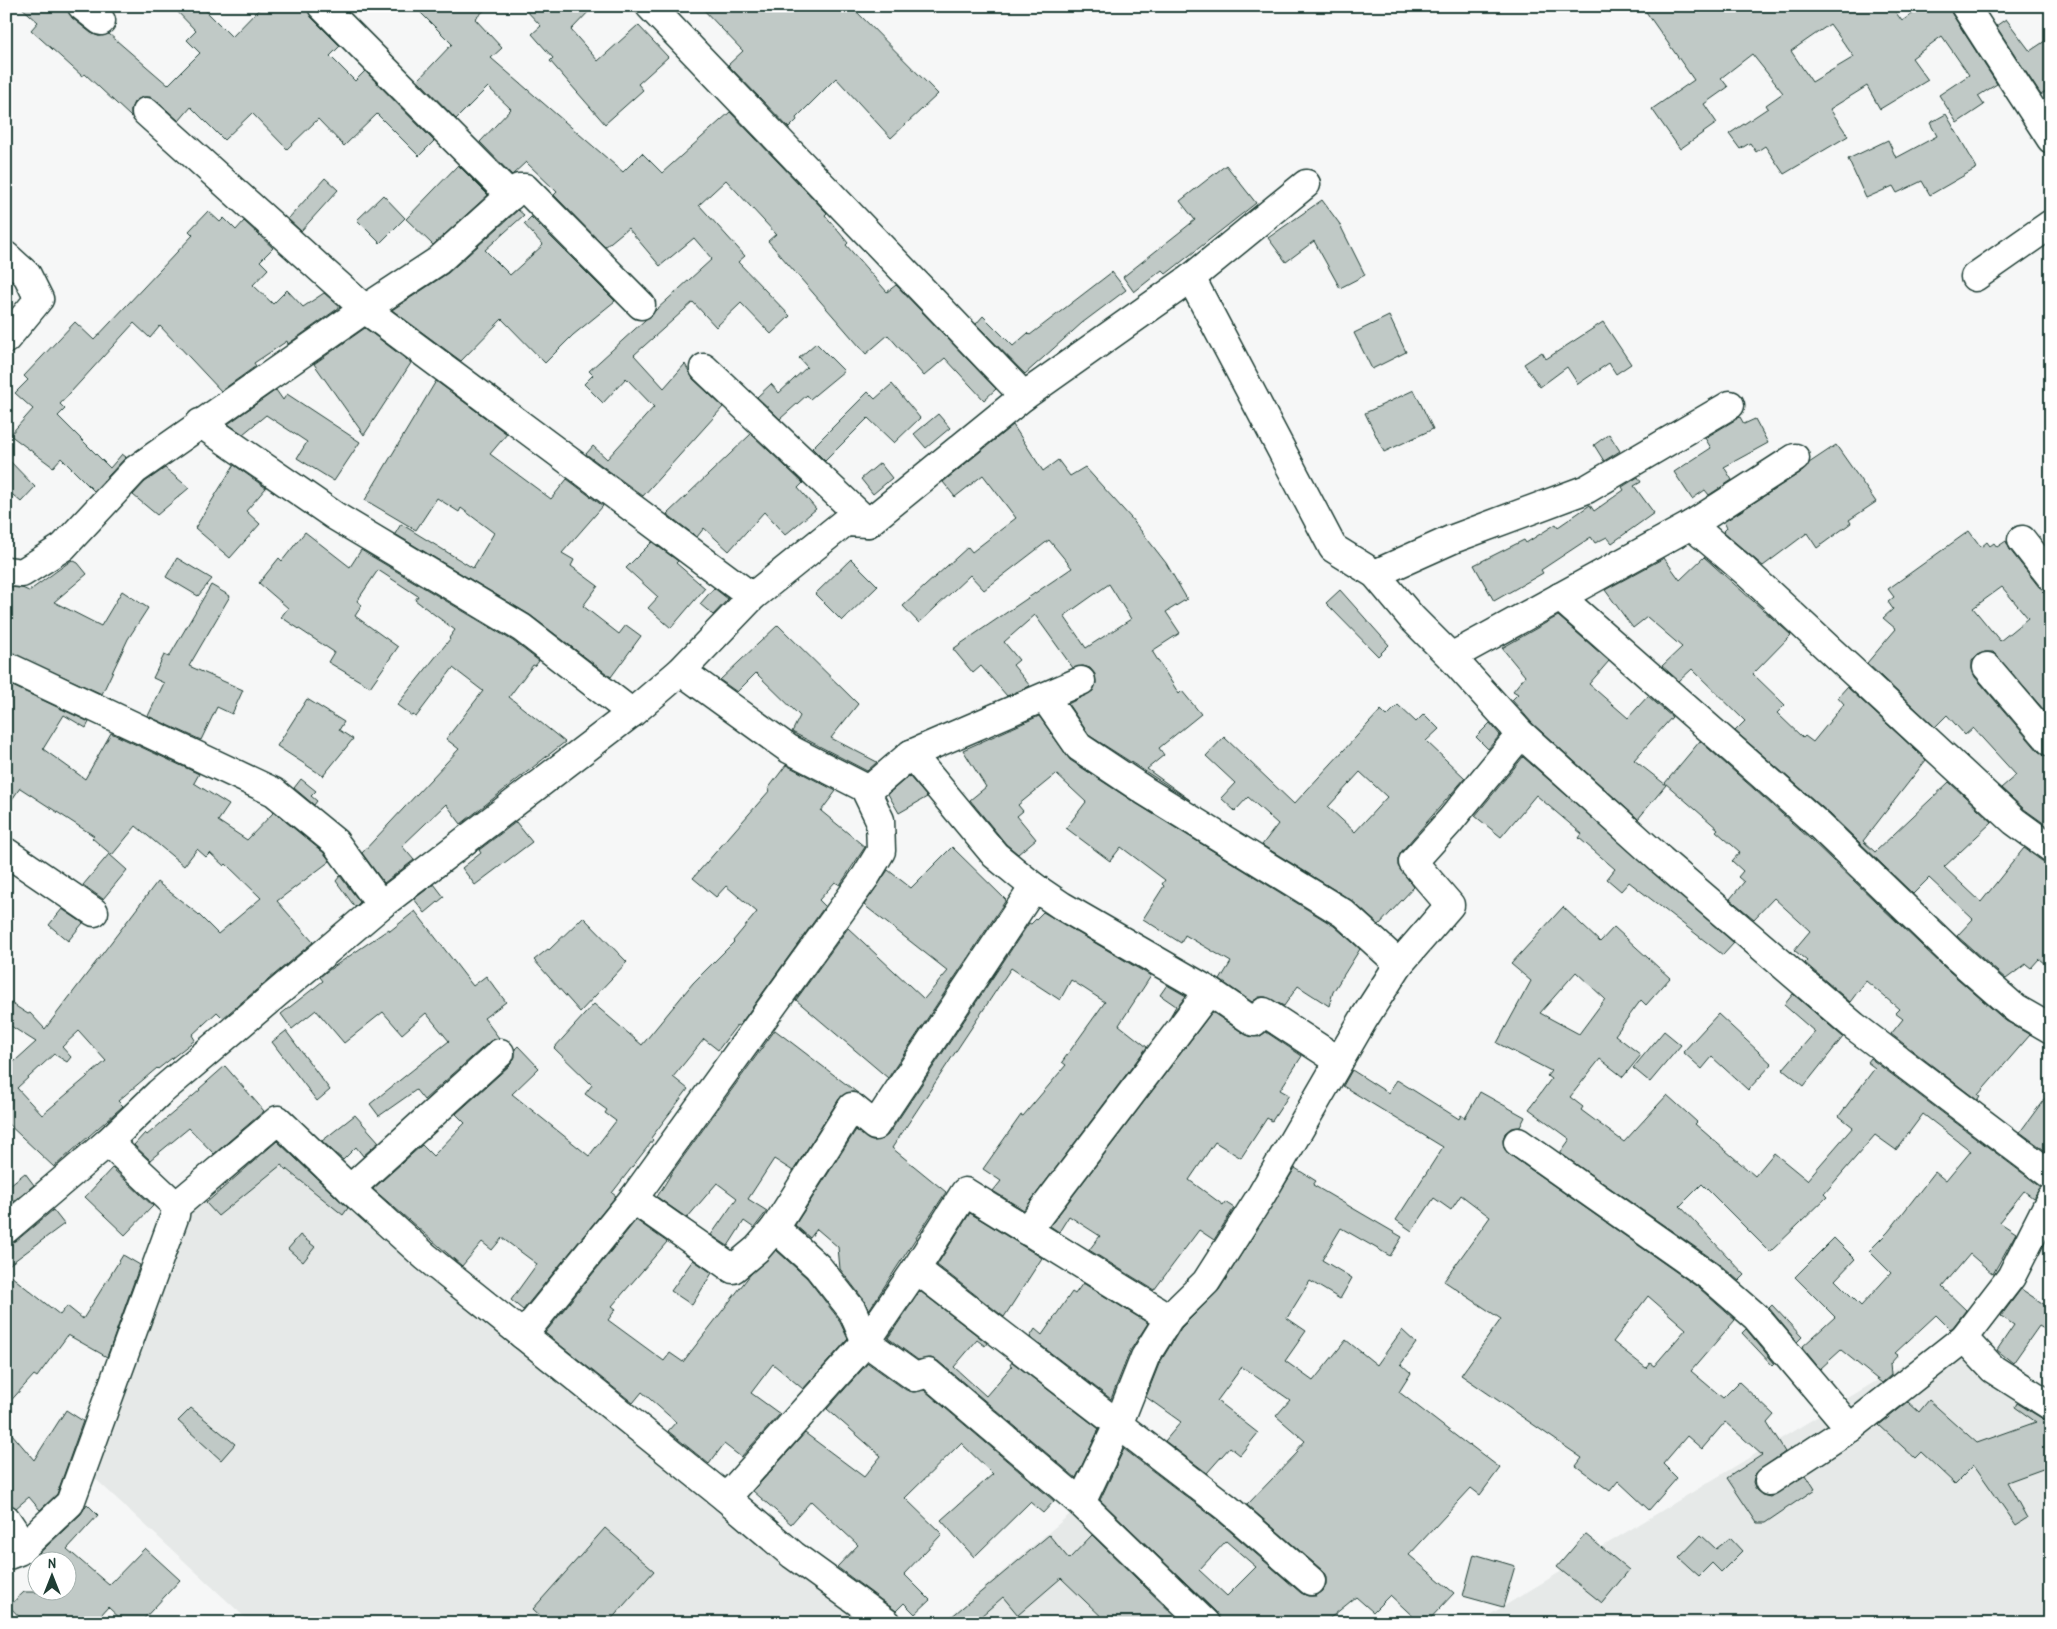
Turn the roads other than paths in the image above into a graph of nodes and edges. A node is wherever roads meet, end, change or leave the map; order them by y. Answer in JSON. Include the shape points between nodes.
{"nodes":[{"id":1,"x":322,"y":6,"type":"edge"},
{"id":2,"x":650,"y":6,"type":"edge"},
{"id":3,"x":1965,"y":6,"type":"edge"},
{"id":4,"x":146,"y":112,"type":"dead end"},
{"id":5,"x":2051,"y":139,"type":"edge"},
{"id":6,"x":1306,"y":184,"type":"dead end"},
{"id":7,"x":511,"y":196,"type":"junction"},
{"id":8,"x":2051,"y":224,"type":"edge"},
{"id":9,"x":6,"y":256,"type":"edge"},
{"id":10,"x":1975,"y":277,"type":"dead end"},
{"id":11,"x":1191,"y":278,"type":"junction"},
{"id":12,"x":641,"y":305,"type":"dead end"},
{"id":13,"x":364,"y":309,"type":"junction"},
{"id":14,"x":6,"y":339,"type":"edge"},
{"id":15,"x":704,"y":368,"type":"dead end"},
{"id":16,"x":1024,"y":396,"type":"junction"},
{"id":17,"x":1730,"y":405,"type":"dead end"},
{"id":18,"x":200,"y":424,"type":"junction"},
{"id":19,"x":1795,"y":458,"type":"dead end"},
{"id":20,"x":868,"y":523,"type":"junction"},
{"id":21,"x":1690,"y":525,"type":"junction"},
{"id":22,"x":2022,"y":540,"type":"dead end"},
{"id":23,"x":6,"y":571,"type":"edge"},
{"id":24,"x":1375,"y":574,"type":"junction"},
{"id":25,"x":2051,"y":577,"type":"edge"},
{"id":26,"x":752,"y":597,"type":"junction"},
{"id":27,"x":1560,"y":597,"type":"junction"},
{"id":28,"x":1451,"y":657,"type":"junction"},
{"id":29,"x":6,"y":666,"type":"edge"},
{"id":30,"x":1988,"y":667,"type":"dead end"},
{"id":31,"x":681,"y":671,"type":"junction"},
{"id":32,"x":1081,"y":681,"type":"dead end"},
{"id":33,"x":1045,"y":698,"type":"junction"},
{"id":34,"x":632,"y":713,"type":"junction"},
{"id":35,"x":1521,"y":734,"type":"junction"},
{"id":36,"x":2051,"y":742,"type":"edge"},
{"id":37,"x":911,"y":754,"type":"junction"},
{"id":38,"x":869,"y":790,"type":"junction"},
{"id":39,"x":2051,"y":848,"type":"edge"},
{"id":40,"x":6,"y":852,"type":"edge"},
{"id":41,"x":1034,"y":887,"type":"junction"},
{"id":42,"x":381,"y":906,"type":"junction"},
{"id":43,"x":94,"y":912,"type":"dead end"},
{"id":44,"x":1399,"y":964,"type":"junction"},
{"id":45,"x":1209,"y":991,"type":"junction"},
{"id":46,"x":2051,"y":1029,"type":"edge"},
{"id":47,"x":500,"y":1053,"type":"dead end"},
{"id":48,"x":1339,"y":1061,"type":"junction"},
{"id":49,"x":108,"y":1142,"type":"junction"},
{"id":50,"x":1518,"y":1142,"type":"dead end"},
{"id":51,"x":2051,"y":1175,"type":"edge"},
{"id":52,"x":350,"y":1189,"type":"junction"},
{"id":53,"x":2051,"y":1198,"type":"edge"},
{"id":54,"x":633,"y":1199,"type":"junction"},
{"id":55,"x":176,"y":1206,"type":"junction"},
{"id":56,"x":775,"y":1228,"type":"junction"},
{"id":57,"x":6,"y":1229,"type":"edge"},
{"id":58,"x":1026,"y":1231,"type":"junction"},
{"id":59,"x":916,"y":1269,"type":"junction"},
{"id":60,"x":1169,"y":1318,"type":"junction"},
{"id":61,"x":523,"y":1335,"type":"junction"},
{"id":62,"x":1964,"y":1338,"type":"junction"},
{"id":63,"x":866,"y":1342,"type":"junction"},
{"id":64,"x":2051,"y":1406,"type":"edge"},
{"id":65,"x":1118,"y":1425,"type":"junction"},
{"id":66,"x":1850,"y":1428,"type":"junction"},
{"id":67,"x":1769,"y":1481,"type":"dead end"},
{"id":68,"x":726,"y":1498,"type":"junction"},
{"id":69,"x":1081,"y":1503,"type":"junction"},
{"id":70,"x":6,"y":1519,"type":"edge"},
{"id":71,"x":15,"y":1551,"type":"edge"},
{"id":72,"x":1311,"y":1581,"type":"dead end"},
{"id":73,"x":887,"y":1623,"type":"edge"},
{"id":74,"x":1205,"y":1623,"type":"edge"}],
"edges":[{"from":1,"to":7,"type":"street"},
{"from":2,"to":16,"type":"street"},
{"from":3,"to":5,"type":"street"},
{"from":4,"to":13,"type":"street"},
{"from":6,"to":11,"type":"street"},
{"from":7,"to":12,"type":"street","via":[[519,188],[525,188]]},
{"from":7,"to":13,"type":"street","via":[[438,261]]},
{"from":8,"to":10,"type":"street"},
{"from":9,"to":14,"type":"street","via":[[27,275],[39,299]]},
{"from":11,"to":16,"type":"street"},
{"from":11,"to":24,"type":"street","via":[[1333,548]]},
{"from":13,"to":18,"type":"street"},
{"from":13,"to":26,"type":"street"},
{"from":15,"to":20,"type":"street"},
{"from":16,"to":20,"type":"street"},
{"from":17,"to":24,"type":"street","via":[[1587,489],[1453,539]]},
{"from":18,"to":23,"type":"street","via":[[135,470],[63,547],[22,573]]},
{"from":18,"to":34,"type":"street","via":[[335,516],[522,628]]},
{"from":19,"to":21,"type":"street"},
{"from":20,"to":26,"type":"street","via":[[846,522]]},
{"from":21,"to":27,"type":"street"},
{"from":21,"to":39,"type":"street","via":[[1758,583],[2014,821]]},
{"from":22,"to":25,"type":"street"},
{"from":24,"to":28,"type":"street"},
{"from":26,"to":31,"type":"street"},
{"from":27,"to":28,"type":"street"},
{"from":27,"to":46,"type":"street","via":[[1820,826],[2016,1009]]},
{"from":28,"to":35,"type":"street"},
{"from":29,"to":42,"type":"street","via":[[274,792],[335,842]]},
{"from":30,"to":36,"type":"street"},
{"from":31,"to":34,"type":"street"},
{"from":31,"to":38,"type":"street","via":[[789,749]]},
{"from":32,"to":33,"type":"street"},
{"from":33,"to":37,"type":"street"},
{"from":33,"to":44,"type":"street","via":[[1079,747],[1343,913]]},
{"from":34,"to":42,"type":"street"},
{"from":35,"to":44,"type":"street","via":[[1413,862],[1450,906]]},
{"from":35,"to":51,"type":"street","via":[[1854,1026]]},
{"from":37,"to":38,"type":"street"},
{"from":37,"to":41,"type":"street","via":[[995,854]]},
{"from":38,"to":54,"type":"street","via":[[866,793],[880,820],[881,851]]},
{"from":40,"to":43,"type":"street"},
{"from":41,"to":45,"type":"street"},
{"from":41,"to":56,"type":"street","via":[[875,1126],[852,1108]]},
{"from":42,"to":49,"type":"street","via":[[159,1093]]},
{"from":44,"to":48,"type":"street"},
{"from":45,"to":48,"type":"street","via":[[1254,1022],[1264,1012]]},
{"from":45,"to":58,"type":"street"},
{"from":47,"to":52,"type":"street"},
{"from":48,"to":60,"type":"street","via":[[1262,1194],[1206,1282]]},
{"from":49,"to":55,"type":"street"},
{"from":49,"to":57,"type":"street"},
{"from":50,"to":66,"type":"street","via":[[1709,1276],[1756,1317]]},
{"from":52,"to":55,"type":"street","via":[[278,1120]]},
{"from":52,"to":61,"type":"street"},
{"from":53,"to":62,"type":"street","via":[[2010,1276]]},
{"from":54,"to":56,"type":"street","via":[[732,1269],[757,1249]]},
{"from":54,"to":61,"type":"street"},
{"from":55,"to":71,"type":"street","via":[[70,1503]]},
{"from":56,"to":63,"type":"street","via":[[818,1267],[852,1310]]},
{"from":58,"to":59,"type":"street","via":[[964,1192]]},
{"from":58,"to":60,"type":"street"},
{"from":59,"to":63,"type":"street"},
{"from":59,"to":65,"type":"street"},
{"from":60,"to":65,"type":"street","via":[[1145,1357]]},
{"from":61,"to":68,"type":"street"},
{"from":62,"to":64,"type":"street","via":[[1993,1370]]},
{"from":62,"to":66,"type":"street"},
{"from":63,"to":68,"type":"street"},
{"from":63,"to":69,"type":"street","via":[[915,1377],[928,1373]]},
{"from":65,"to":69,"type":"street"},
{"from":65,"to":72,"type":"street","via":[[1227,1508]]},
{"from":66,"to":67,"type":"street"},
{"from":68,"to":73,"type":"street","via":[[792,1555]]},
{"from":69,"to":74,"type":"street"},
{"from":70,"to":71,"type":"street"}]}
